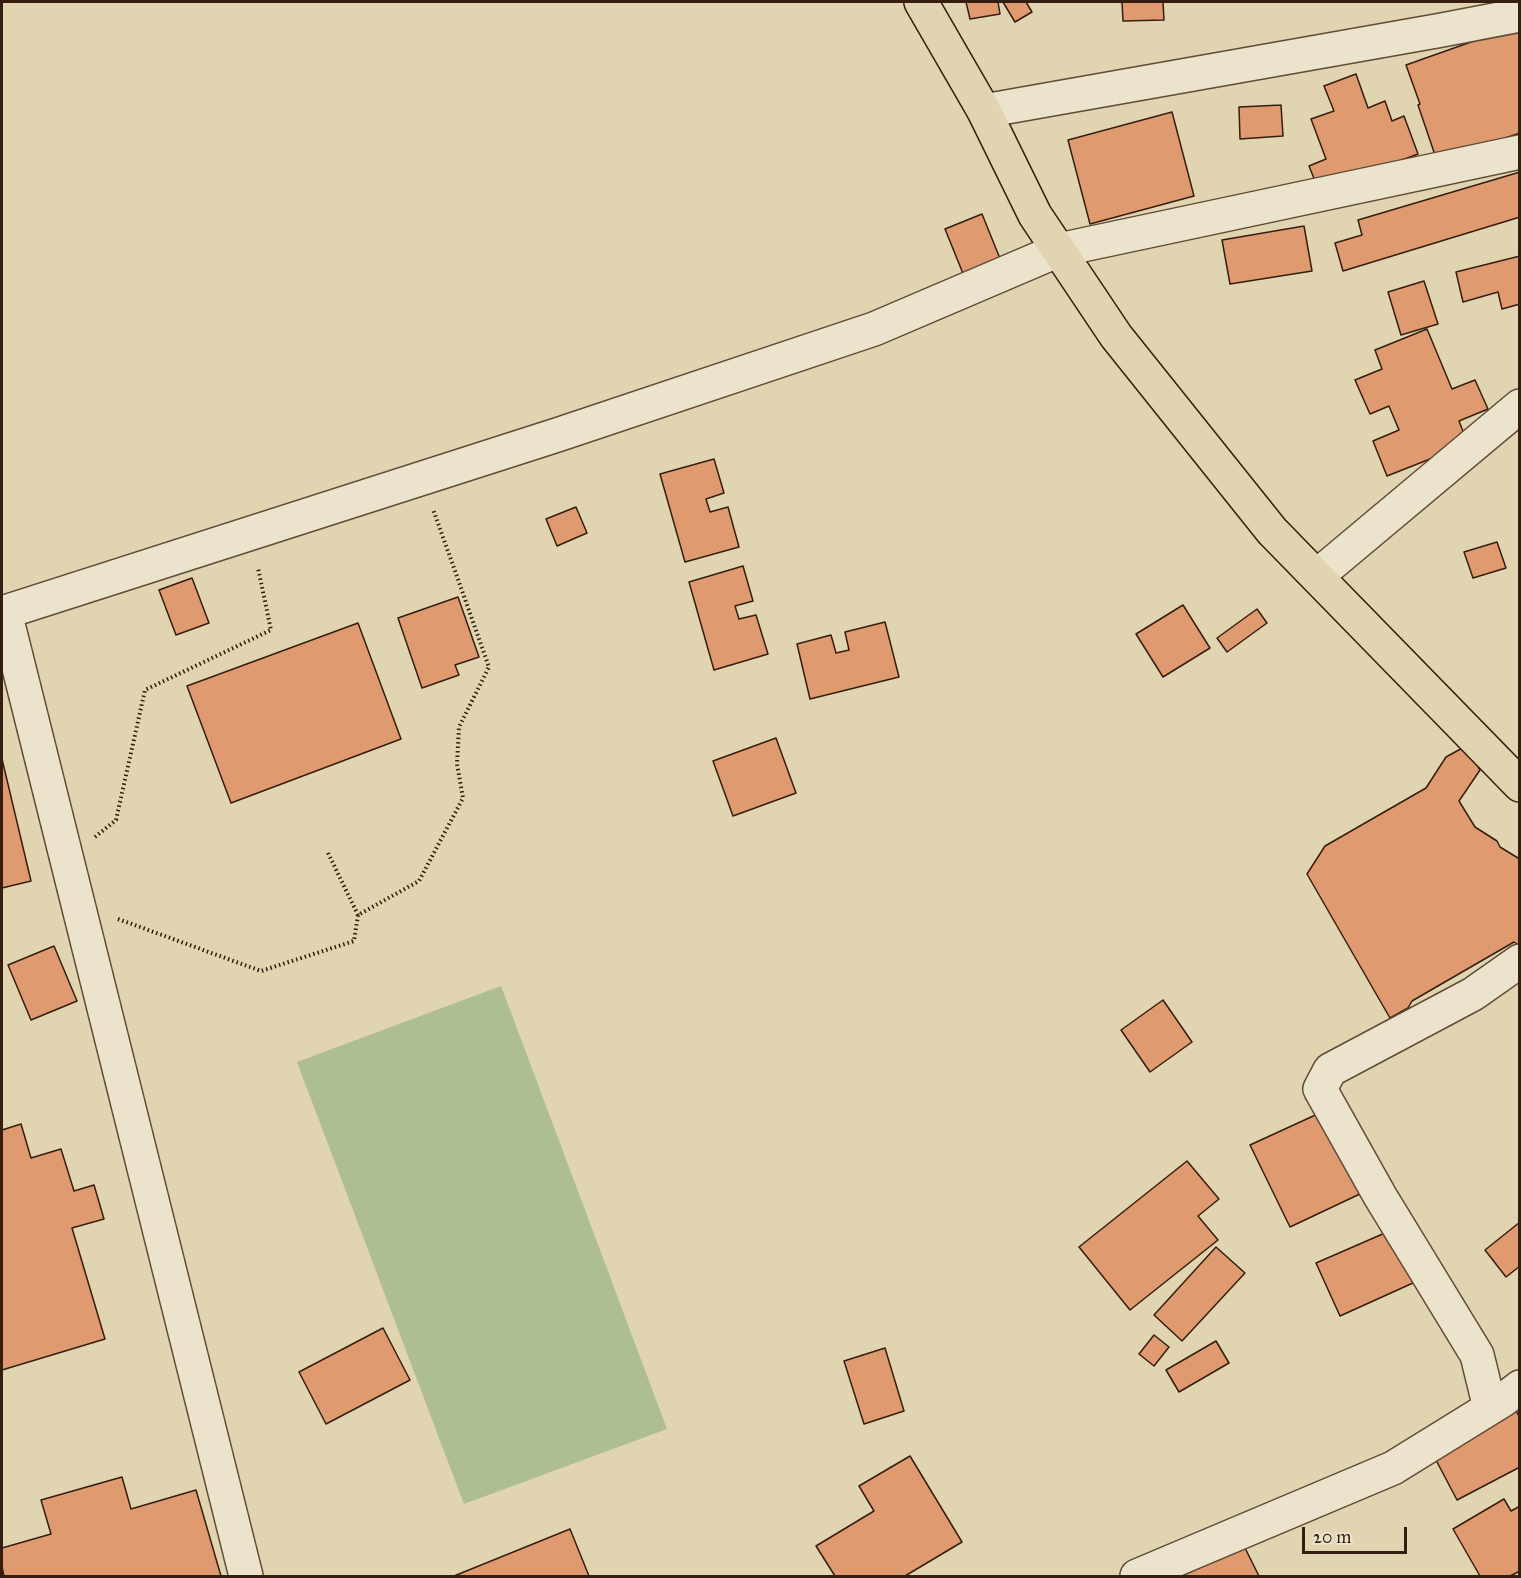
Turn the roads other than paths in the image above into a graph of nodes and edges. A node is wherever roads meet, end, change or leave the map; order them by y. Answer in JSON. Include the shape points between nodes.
{"nodes":[{"id":1,"x":921,"y":2,"type":"edge"},
{"id":2,"x":1520,"y":15,"type":"edge"},
{"id":3,"x":984,"y":111,"type":"junction"},
{"id":4,"x":1520,"y":152,"type":"edge"},
{"id":5,"x":1059,"y":250,"type":"junction"},
{"id":6,"x":1520,"y":406,"type":"edge"},
{"id":7,"x":1317,"y":576,"type":"junction"},
{"id":8,"x":3,"y":612,"type":"edge"},
{"id":9,"x":1520,"y":785,"type":"edge"},
{"id":10,"x":1520,"y":961,"type":"edge"},
{"id":11,"x":1519,"y":1389,"type":"edge"},
{"id":12,"x":1490,"y":1408,"type":"junction"},
{"id":13,"x":246,"y":1576,"type":"edge"},
{"id":14,"x":1137,"y":1576,"type":"edge"}],
"edges":[{"from":1,"to":3,"type":"main road"},
{"from":2,"to":3,"type":"street"},
{"from":3,"to":5,"type":"main road","via":[[1035,215]]},
{"from":4,"to":5,"type":"street"},
{"from":5,"to":7,"type":"main road","via":[[1116,336],[1272,531]]},
{"from":5,"to":8,"type":"street","via":[[874,329]]},
{"from":6,"to":7,"type":"street"},
{"from":7,"to":9,"type":"main road"},
{"from":8,"to":13,"type":"street"},
{"from":10,"to":12,"type":"street","via":[[1473,994],[1330,1070],[1320,1089],[1477,1355]]},
{"from":11,"to":12,"type":"street"},
{"from":12,"to":14,"type":"street","via":[[1393,1468]]}]}
